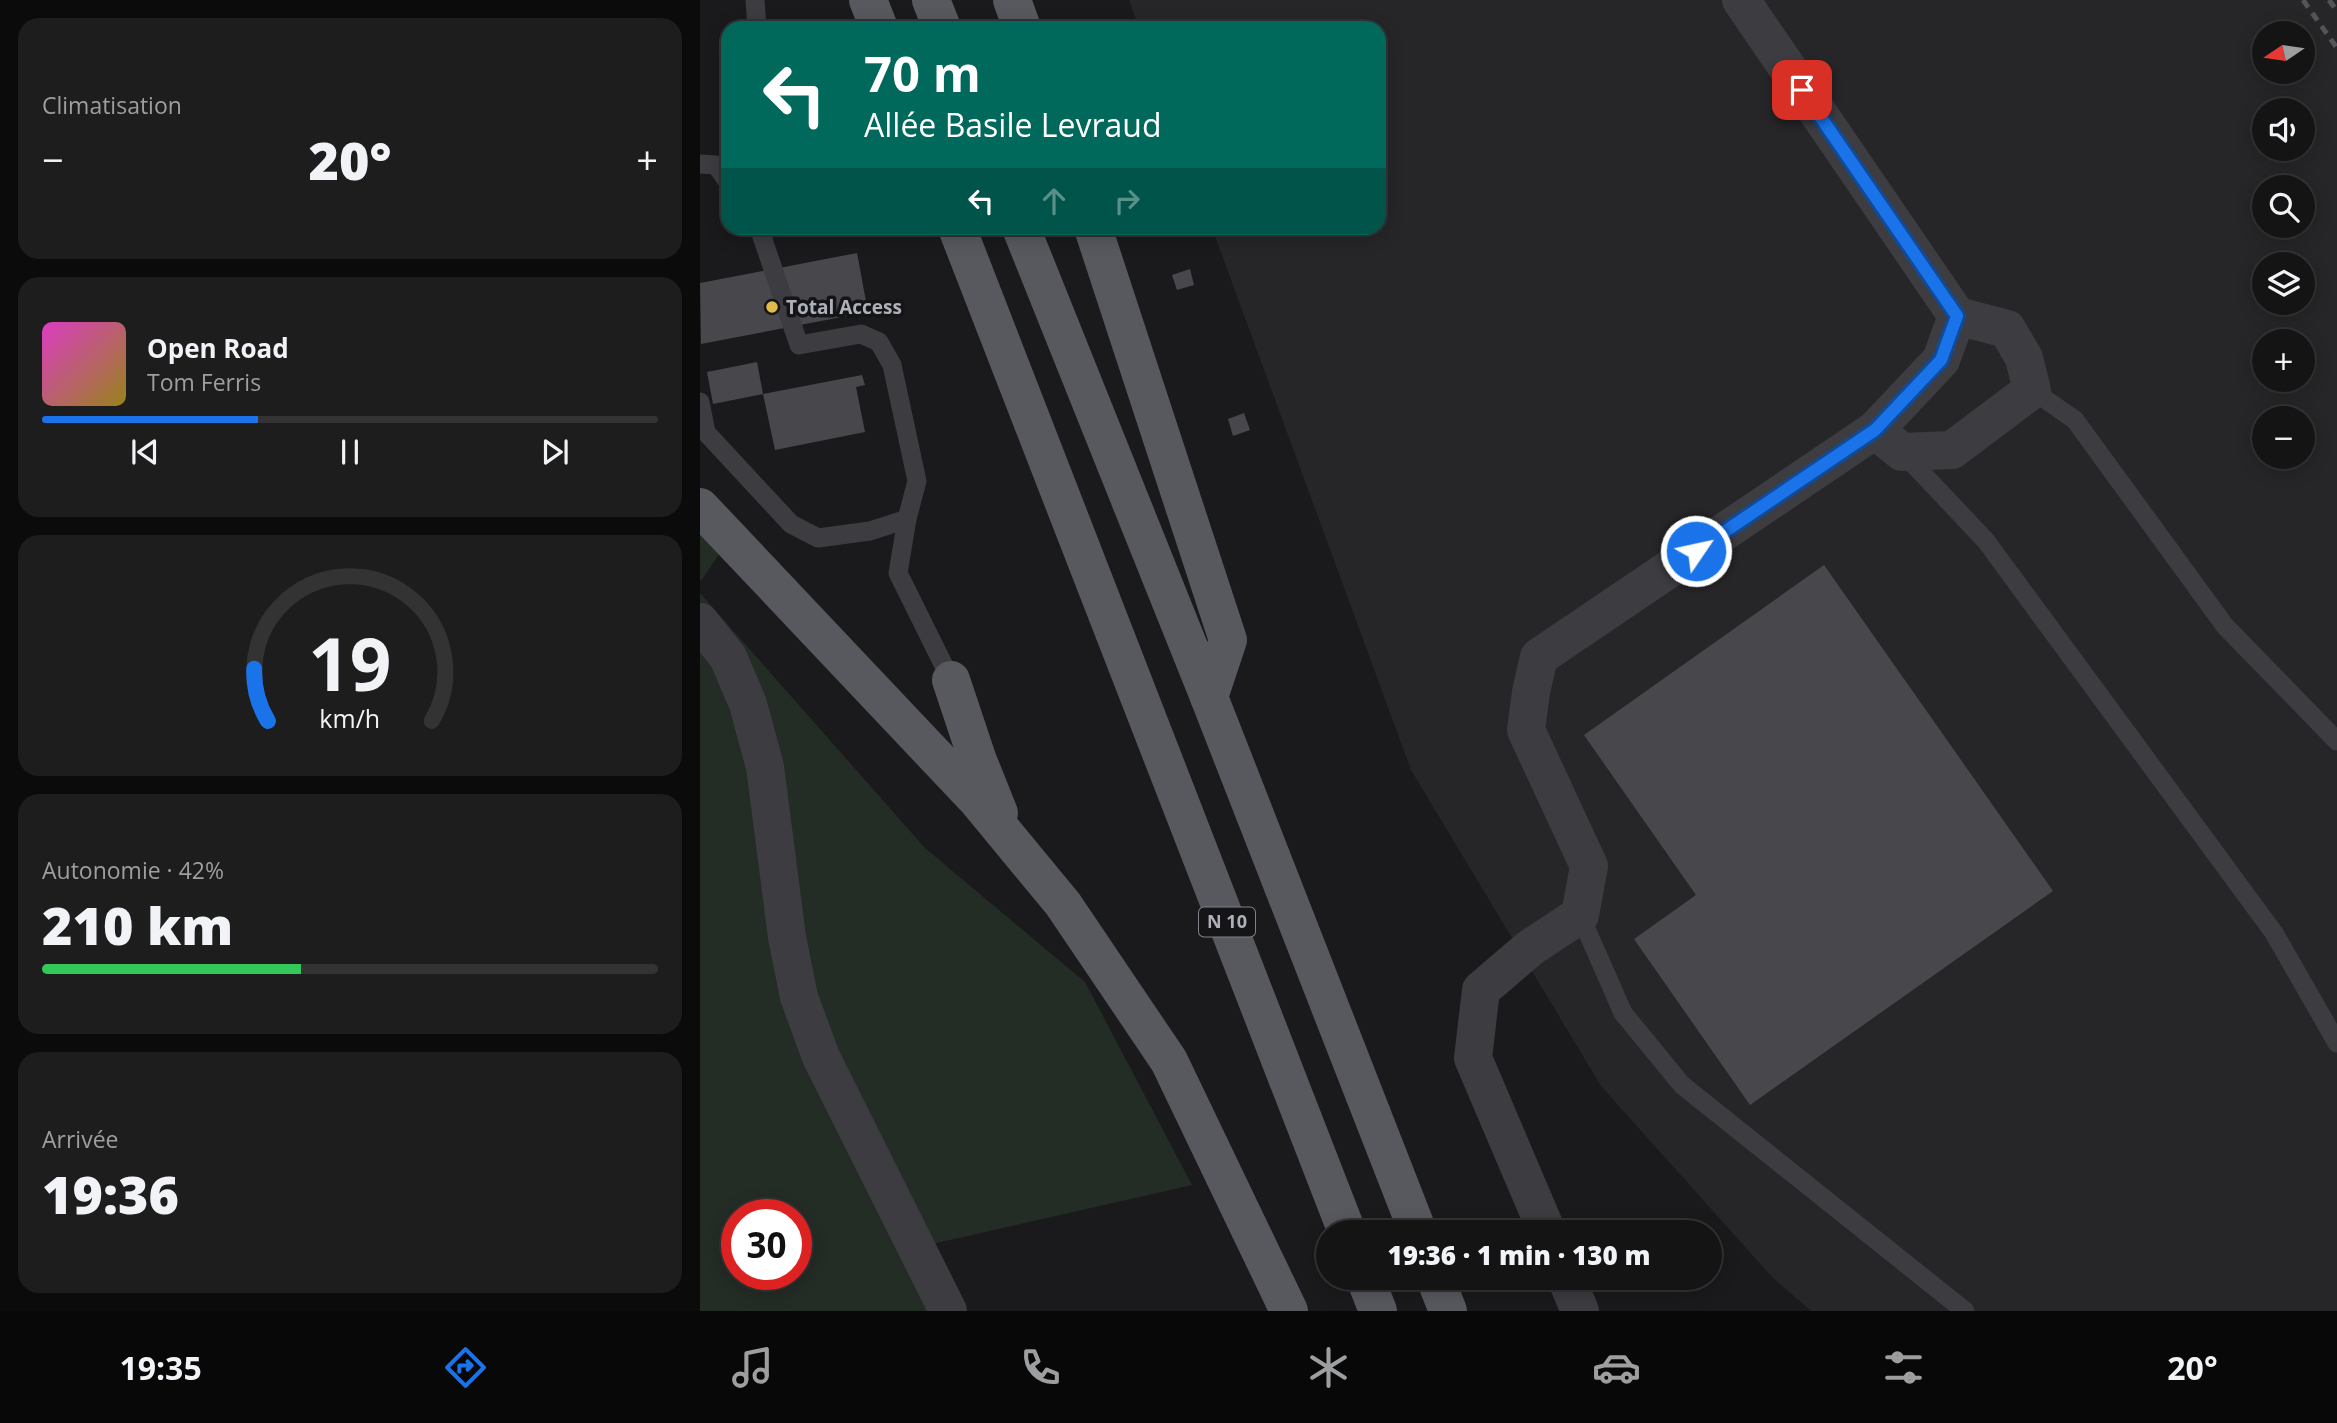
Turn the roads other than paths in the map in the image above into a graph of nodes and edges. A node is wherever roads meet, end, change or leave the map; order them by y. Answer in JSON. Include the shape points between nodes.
{"nodes":[{"id":1,"x":755,"y":0,"type":"edge"},
{"id":2,"x":868,"y":0,"type":"edge"},
{"id":3,"x":931,"y":0,"type":"edge"},
{"id":4,"x":1012,"y":0,"type":"edge"},
{"id":5,"x":1741,"y":0,"type":"edge"},
{"id":6,"x":756,"y":21,"type":"edge"},
{"id":7,"x":876,"y":21,"type":"edge"},
{"id":8,"x":939,"y":21,"type":"edge"},
{"id":9,"x":1020,"y":21,"type":"edge"},
{"id":10,"x":700,"y":164,"type":"edge"},
{"id":11,"x":721,"y":172,"type":"edge"},
{"id":12,"x":761,"y":235,"type":"edge"},
{"id":13,"x":960,"y":235,"type":"edge"},
{"id":14,"x":1024,"y":235,"type":"edge"},
{"id":15,"x":1095,"y":235,"type":"edge"},
{"id":16,"x":1957,"y":316,"type":"junction"},
{"id":17,"x":2032,"y":390,"type":"junction"},
{"id":18,"x":700,"y":402,"type":"edge"},
{"id":19,"x":703,"y":429,"type":"edge"},
{"id":20,"x":1889,"y":441,"type":"junction"},
{"id":21,"x":700,"y":507,"type":"edge"},
{"id":22,"x":907,"y":519,"type":"junction"},
{"id":23,"x":700,"y":622,"type":"edge"},
{"id":24,"x":951,"y":680,"type":"joint"},
{"id":25,"x":1209,"y":697,"type":"junction"},
{"id":26,"x":2337,"y":741,"type":"edge"},
{"id":27,"x":1010,"y":841,"type":"junction"},
{"id":28,"x":1580,"y":915,"type":"junction"},
{"id":29,"x":2337,"y":1043,"type":"edge"},
{"id":30,"x":1342,"y":1220,"type":"edge"},
{"id":31,"x":1413,"y":1220,"type":"edge"},
{"id":32,"x":1542,"y":1220,"type":"edge"},
{"id":33,"x":1369,"y":1290,"type":"edge"},
{"id":34,"x":1440,"y":1290,"type":"edge"},
{"id":35,"x":1571,"y":1290,"type":"edge"},
{"id":36,"x":948,"y":1311,"type":"edge"},
{"id":37,"x":1289,"y":1311,"type":"edge"},
{"id":38,"x":1377,"y":1311,"type":"edge"},
{"id":39,"x":1448,"y":1311,"type":"edge"},
{"id":40,"x":1580,"y":1311,"type":"edge"},
{"id":41,"x":1965,"y":1311,"type":"edge"}],
"edges":[{"from":1,"to":6,"type":"lane"},
{"from":2,"to":7,"type":"main road"},
{"from":3,"to":8,"type":"main road"},
{"from":4,"to":9,"type":"main road"},
{"from":5,"to":16,"type":"street"},
{"from":10,"to":11,"type":"lane","via":[[716,165]]},
{"from":12,"to":22,"type":"lane","via":[[799,345],[861,334],[878,342],[892,365],[917,481]]},
{"from":13,"to":30,"type":"main road","number":"N 10"},
{"from":14,"to":25,"type":"main road"},
{"from":15,"to":25,"type":"main road","via":[[1228,640]]},
{"from":16,"to":17,"type":"street","via":[[2007,329],[2024,358]]},
{"from":16,"to":20,"type":"street","via":[[1941,360]]},
{"from":17,"to":20,"type":"street","via":[[1952,450]]},
{"from":17,"to":26,"type":"lane","via":[[2076,420],[2225,626]]},
{"from":18,"to":19,"type":"lane"},
{"from":19,"to":22,"type":"lane","via":[[791,524],[818,538],[870,531]]},
{"from":20,"to":28,"type":"street","via":[[1539,657],[1526,730],[1590,866]]},
{"from":20,"to":29,"type":"lane","via":[[1986,541],[2274,933]]},
{"from":21,"to":27,"type":"main road","via":[[977,800]]},
{"from":22,"to":24,"type":"lane","via":[[898,573]]},
{"from":23,"to":36,"type":"street","via":[[728,657],[748,704],[765,767],[799,997],[821,1057]]},
{"from":24,"to":27,"type":"main road"},
{"from":25,"to":31,"type":"main road"},
{"from":27,"to":37,"type":"main road","via":[[1063,904],[1169,1061]]},
{"from":28,"to":32,"type":"street","via":[[1530,948],[1481,990],[1473,1058]]},
{"from":28,"to":41,"type":"lane","via":[[1623,1013],[1682,1085]]},
{"from":33,"to":38,"type":"main road"},
{"from":34,"to":39,"type":"main road"},
{"from":35,"to":40,"type":"street"}]}
